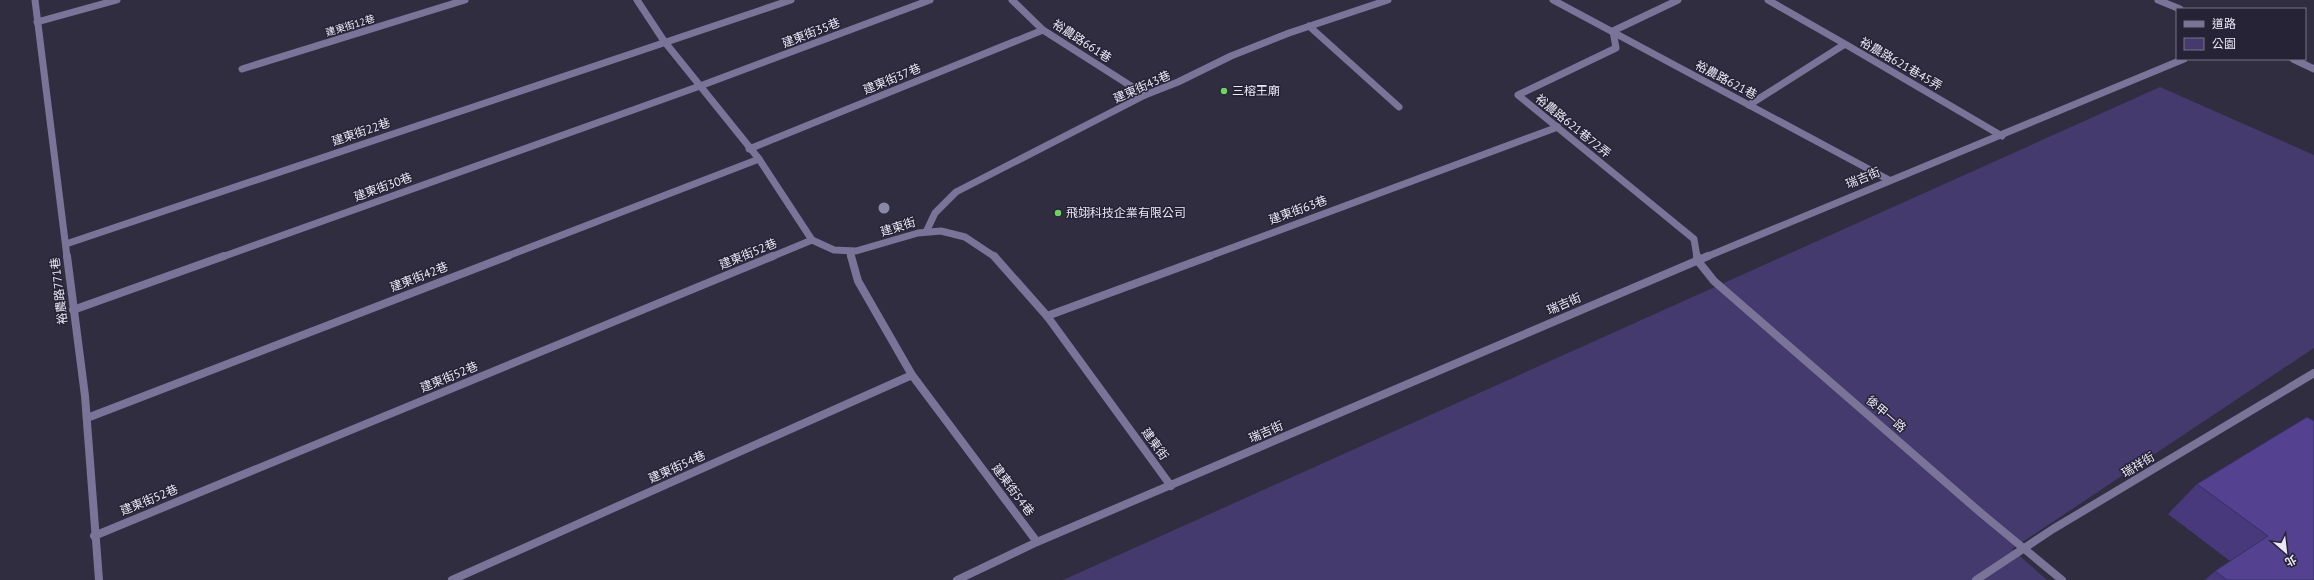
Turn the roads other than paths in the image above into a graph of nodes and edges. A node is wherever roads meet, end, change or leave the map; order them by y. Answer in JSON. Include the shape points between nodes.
{"nodes":[{"id":1,"x":35,"y":0,"type":"edge"},
{"id":2,"x":117,"y":0,"type":"edge"},
{"id":3,"x":465,"y":0,"type":"edge"},
{"id":4,"x":637,"y":0,"type":"edge"},
{"id":5,"x":791,"y":0,"type":"edge"},
{"id":6,"x":930,"y":0,"type":"edge"},
{"id":7,"x":1012,"y":0,"type":"edge"},
{"id":8,"x":1388,"y":0,"type":"edge"},
{"id":9,"x":1553,"y":0,"type":"edge"},
{"id":10,"x":1678,"y":0,"type":"edge"},
{"id":11,"x":1768,"y":0,"type":"edge"},
{"id":12,"x":2158,"y":0,"type":"edge"},
{"id":13,"x":2178,"y":8,"type":"edge"},
{"id":14,"x":37,"y":22,"type":"junction"},
{"id":15,"x":1309,"y":26,"type":"junction"},
{"id":16,"x":1043,"y":30,"type":"junction"},
{"id":17,"x":1613,"y":31,"type":"junction"},
{"id":18,"x":664,"y":41,"type":"junction"},
{"id":19,"x":1844,"y":44,"type":"junction"},
{"id":20,"x":2182,"y":60,"type":"edge"},
{"id":21,"x":2295,"y":60,"type":"edge"},
{"id":22,"x":242,"y":69,"type":"dead end"},
{"id":23,"x":2314,"y":69,"type":"edge"},
{"id":24,"x":700,"y":86,"type":"junction"},
{"id":25,"x":1145,"y":95,"type":"junction"},
{"id":26,"x":1749,"y":105,"type":"junction"},
{"id":27,"x":1400,"y":107,"type":"dead end"},
{"id":28,"x":1558,"y":127,"type":"junction"},
{"id":29,"x":2002,"y":136,"type":"junction"},
{"id":30,"x":749,"y":149,"type":"junction"},
{"id":31,"x":759,"y":159,"type":"junction"},
{"id":32,"x":1889,"y":180,"type":"junction"},
{"id":33,"x":927,"y":230,"type":"junction"},
{"id":34,"x":812,"y":240,"type":"junction"},
{"id":35,"x":66,"y":244,"type":"junction"},
{"id":36,"x":850,"y":253,"type":"junction"},
{"id":37,"x":1698,"y":261,"type":"junction"},
{"id":38,"x":74,"y":310,"type":"junction"},
{"id":39,"x":1048,"y":316,"type":"junction"},
{"id":40,"x":2314,"y":373,"type":"edge"},
{"id":41,"x":912,"y":375,"type":"junction"},
{"id":42,"x":87,"y":418,"type":"junction"},
{"id":43,"x":1170,"y":486,"type":"junction"},
{"id":44,"x":94,"y":536,"type":"junction"},
{"id":45,"x":1037,"y":542,"type":"junction"},
{"id":46,"x":2025,"y":549,"type":"junction"},
{"id":47,"x":98,"y":580,"type":"edge"},
{"id":48,"x":452,"y":580,"type":"edge"},
{"id":49,"x":957,"y":580,"type":"edge"},
{"id":50,"x":1976,"y":580,"type":"edge"},
{"id":51,"x":2062,"y":580,"type":"edge"}],
"edges":[{"from":1,"to":14,"type":"street","name":"裕農路771巷"},
{"from":2,"to":14,"type":"street"},
{"from":3,"to":22,"type":"street","name":"建東街12巷"},
{"from":4,"to":18,"type":"street"},
{"from":5,"to":18,"type":"street","name":"建東街22巷"},
{"from":6,"to":24,"type":"street","name":"建東街35巷"},
{"from":7,"to":16,"type":"street","name":"裕農路661巷"},
{"from":8,"to":15,"type":"street","name":"建東街43巷"},
{"from":9,"to":17,"type":"street","name":"裕農路621巷"},
{"from":10,"to":17,"type":"street"},
{"from":11,"to":19,"type":"street"},
{"from":12,"to":13,"type":"street"},
{"from":14,"to":35,"type":"street","name":"裕農路771巷"},
{"from":15,"to":25,"type":"street","name":"建東街43巷","via":[[1230,56],[1171,87]]},
{"from":15,"to":27,"type":"street"},
{"from":16,"to":25,"type":"street","name":"裕農路661巷"},
{"from":16,"to":30,"type":"street","name":"建東街37巷"},
{"from":17,"to":26,"type":"street","name":"裕農路621巷"},
{"from":17,"to":28,"type":"street","name":"裕農路621巷72弄","via":[[1616,48],[1518,95]]},
{"from":18,"to":24,"type":"street"},
{"from":18,"to":35,"type":"street","name":"建東街22巷"},
{"from":19,"to":26,"type":"street","name":"裕農路621巷45弄"},
{"from":19,"to":29,"type":"street","name":"裕農路621巷45弄"},
{"from":20,"to":29,"type":"street","name":"瑞吉街"},
{"from":21,"to":23,"type":"street"},
{"from":24,"to":30,"type":"street"},
{"from":24,"to":38,"type":"street","name":"建東街30巷"},
{"from":25,"to":33,"type":"street","name":"建東街43巷","via":[[956,192],[935,212]]},
{"from":26,"to":32,"type":"street","name":"裕農路621巷"},
{"from":28,"to":37,"type":"street","name":"裕農路621巷72弄","via":[[1694,238]]},
{"from":28,"to":39,"type":"street","name":"建東街63巷"},
{"from":29,"to":32,"type":"street","name":"瑞吉街"},
{"from":30,"to":31,"type":"street"},
{"from":31,"to":34,"type":"street"},
{"from":31,"to":42,"type":"street","name":"建東街42巷"},
{"from":32,"to":37,"type":"street","name":"瑞吉街"},
{"from":33,"to":36,"type":"street","name":"建東街"},
{"from":33,"to":39,"type":"street","name":"建東街","via":[[957,233],[982,245]]},
{"from":34,"to":36,"type":"street","name":"建東街","via":[[823,247]]},
{"from":34,"to":44,"type":"street","name":"建東街52巷"},
{"from":35,"to":38,"type":"street","name":"裕農路771巷"},
{"from":36,"to":41,"type":"street","name":"建東街54巷","via":[[858,281]]},
{"from":37,"to":43,"type":"street","name":"瑞吉街"},
{"from":37,"to":46,"type":"street","name":"後甲一路","via":[[1714,281]]},
{"from":38,"to":42,"type":"street","name":"裕農路771巷"},
{"from":39,"to":43,"type":"street","name":"建東街"},
{"from":40,"to":46,"type":"street","name":"瑞祥街","via":[[2053,529]]},
{"from":41,"to":45,"type":"street","name":"建東街54巷"},
{"from":41,"to":48,"type":"street","name":"建東街54巷"},
{"from":42,"to":44,"type":"street","name":"裕農路771巷"},
{"from":43,"to":45,"type":"street","name":"瑞吉街"},
{"from":44,"to":47,"type":"street","name":"裕農路771巷"},
{"from":45,"to":49,"type":"street","name":"瑞吉街"},
{"from":46,"to":50,"type":"street","name":"瑞祥街"},
{"from":46,"to":51,"type":"street","name":"後甲一路"}]}
